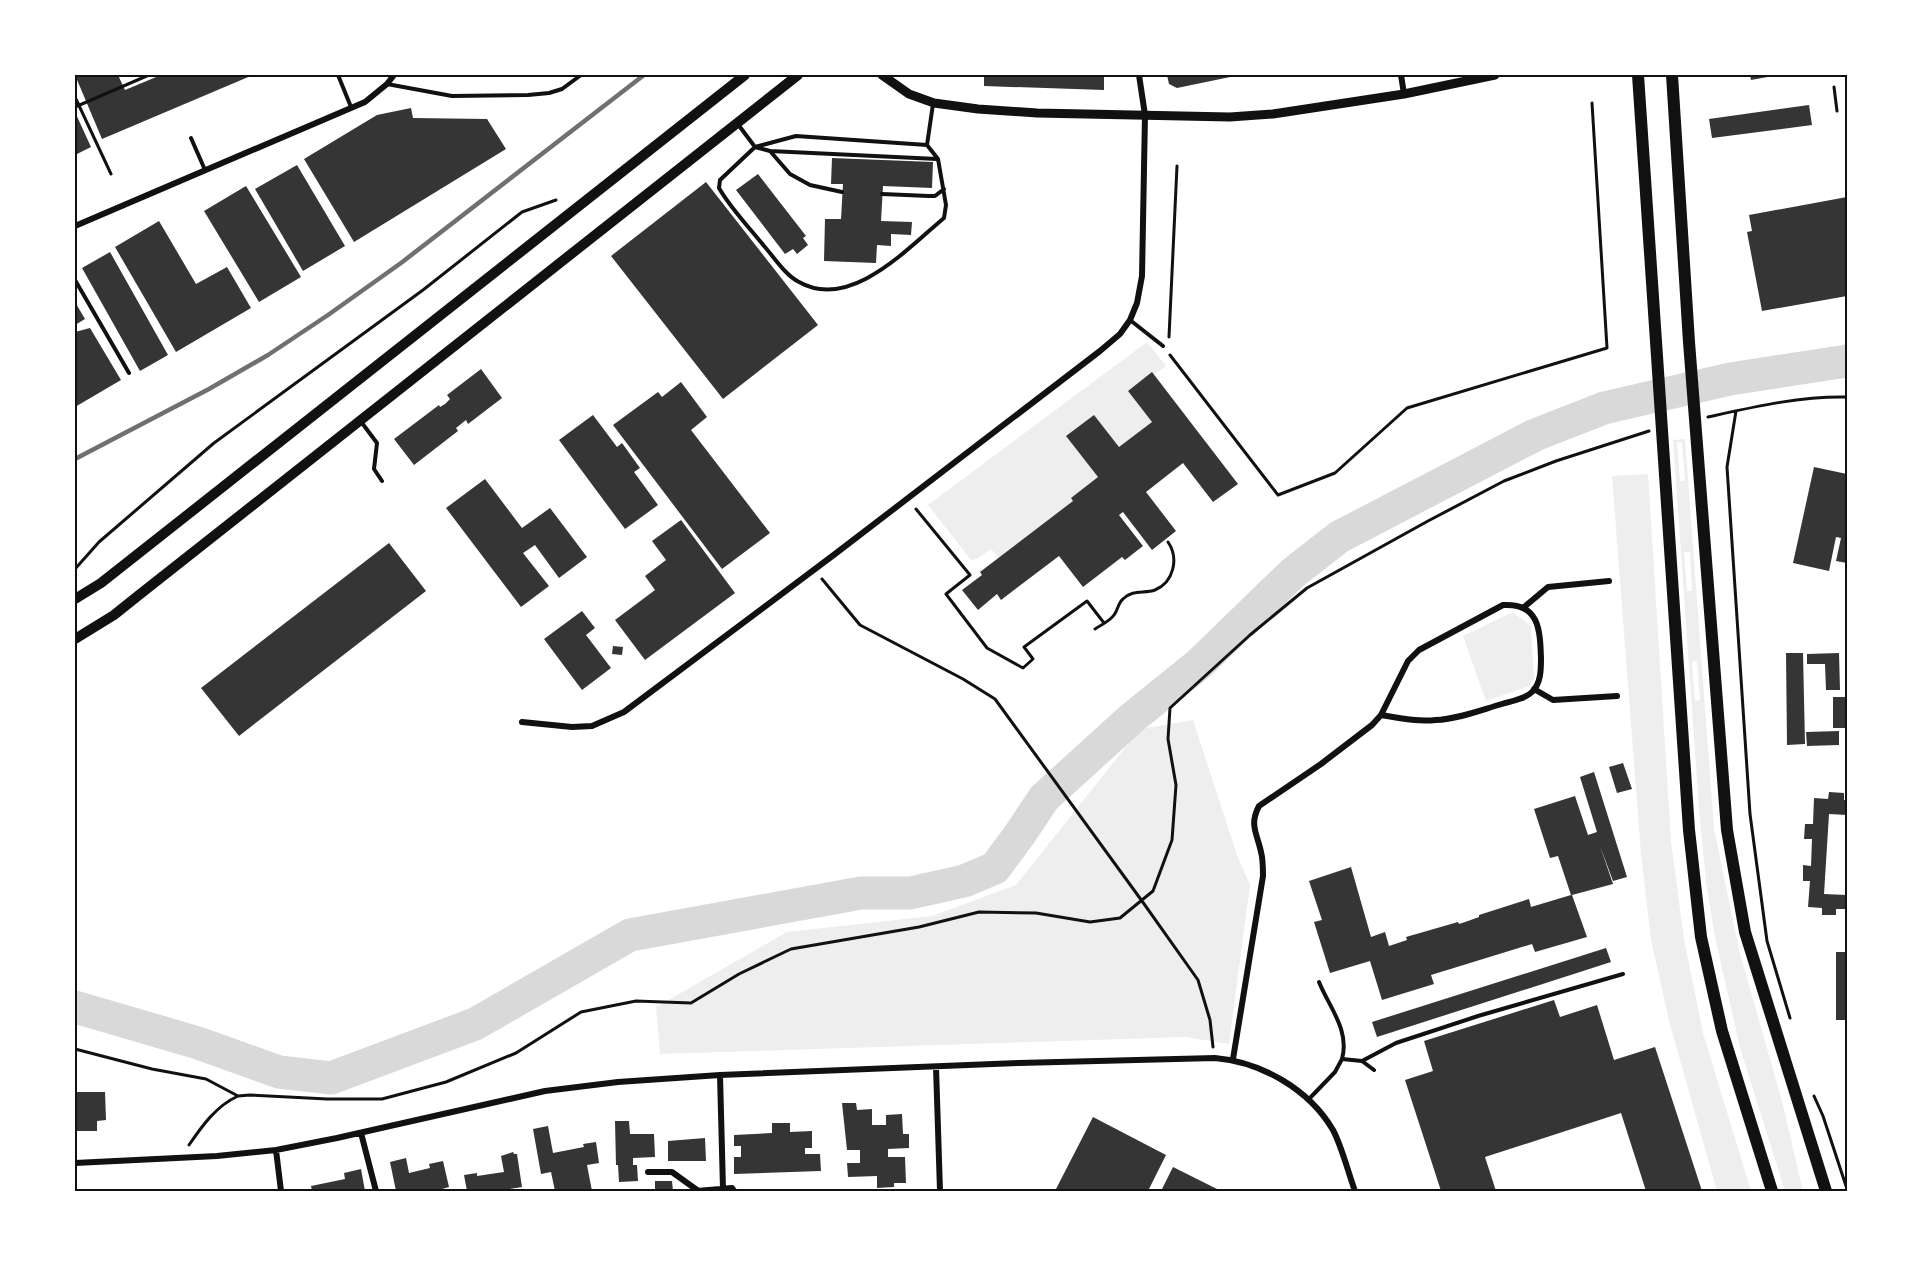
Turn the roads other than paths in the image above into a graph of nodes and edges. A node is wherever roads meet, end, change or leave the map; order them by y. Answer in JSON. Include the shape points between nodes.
{"nodes":[{"id":1,"x":338,"y":75,"type":"edge"},
{"id":2,"x":394,"y":75,"type":"edge"},
{"id":3,"x":581,"y":75,"type":"edge"},
{"id":4,"x":745,"y":75,"type":"edge"},
{"id":5,"x":798,"y":75,"type":"edge"},
{"id":6,"x":882,"y":75,"type":"edge"},
{"id":7,"x":1139,"y":75,"type":"edge"},
{"id":8,"x":1401,"y":75,"type":"edge"},
{"id":9,"x":1494,"y":75,"type":"edge"},
{"id":10,"x":1638,"y":75,"type":"edge"},
{"id":11,"x":1672,"y":75,"type":"edge"},
{"id":12,"x":387,"y":84,"type":"junction"},
{"id":13,"x":1404,"y":93,"type":"junction"},
{"id":14,"x":934,"y":103,"type":"junction"},
{"id":15,"x":351,"y":107,"type":"junction"},
{"id":16,"x":1145,"y":115,"type":"junction"},
{"id":17,"x":737,"y":123,"type":"junction"},
{"id":18,"x":191,"y":138,"type":"dead end"},
{"id":19,"x":927,"y":144,"type":"junction"},
{"id":20,"x":755,"y":147,"type":"junction"},
{"id":21,"x":770,"y":151,"type":"junction"},
{"id":22,"x":938,"y":159,"type":"junction"},
{"id":23,"x":205,"y":170,"type":"junction"},
{"id":24,"x":944,"y":189,"type":"junction"},
{"id":25,"x":842,"y":192,"type":"dead end"},
{"id":26,"x":882,"y":194,"type":"dead end"},
{"id":27,"x":75,"y":226,"type":"edge"},
{"id":28,"x":75,"y":280,"type":"edge"},
{"id":29,"x":1130,"y":320,"type":"junction"},
{"id":30,"x":1163,"y":346,"type":"road end"},
{"id":31,"x":129,"y":373,"type":"dead end"},
{"id":32,"x":360,"y":420,"type":"junction"},
{"id":33,"x":382,"y":481,"type":"dead end"},
{"id":34,"x":1608,"y":581,"type":"dead end"},
{"id":35,"x":75,"y":599,"type":"edge"},
{"id":36,"x":1523,"y":608,"type":"junction"},
{"id":37,"x":75,"y":639,"type":"edge"},
{"id":38,"x":1534,"y":689,"type":"junction"},
{"id":39,"x":1617,"y":696,"type":"dead end"},
{"id":40,"x":1381,"y":716,"type":"junction"},
{"id":41,"x":522,"y":722,"type":"dead end"},
{"id":42,"x":1623,"y":974,"type":"dead end"},
{"id":43,"x":1319,"y":982,"type":"dead end"},
{"id":44,"x":1233,"y":1059,"type":"junction"},
{"id":45,"x":1342,"y":1059,"type":"junction"},
{"id":46,"x":1362,"y":1061,"type":"junction"},
{"id":47,"x":936,"y":1067,"type":"junction"},
{"id":48,"x":1374,"y":1070,"type":"dead end"},
{"id":49,"x":720,"y":1075,"type":"junction"},
{"id":50,"x":1309,"y":1098,"type":"junction"},
{"id":51,"x":361,"y":1132,"type":"junction"},
{"id":52,"x":276,"y":1150,"type":"junction"},
{"id":53,"x":75,"y":1163,"type":"edge"},
{"id":54,"x":648,"y":1172,"type":"dead end"},
{"id":55,"x":723,"y":1189,"type":"junction"},
{"id":56,"x":697,"y":1190,"type":"edge"},
{"id":57,"x":281,"y":1191,"type":"edge"},
{"id":58,"x":376,"y":1191,"type":"edge"},
{"id":59,"x":734,"y":1191,"type":"edge"},
{"id":60,"x":940,"y":1191,"type":"edge"},
{"id":61,"x":1355,"y":1191,"type":"edge"},
{"id":62,"x":1772,"y":1191,"type":"edge"},
{"id":63,"x":1826,"y":1191,"type":"edge"}],
"edges":[{"from":1,"to":15,"type":"lane"},
{"from":2,"to":12,"type":"street"},
{"from":3,"to":12,"type":"lane","via":[[562,89],[528,95],[452,96]]},
{"from":4,"to":35,"type":"main road"},
{"from":5,"to":17,"type":"main road"},
{"from":6,"to":14,"type":"street","via":[[909,93]]},
{"from":7,"to":16,"type":"street"},
{"from":8,"to":13,"type":"street"},
{"from":9,"to":13,"type":"street"},
{"from":10,"to":62,"type":"main road","via":[[1689,830],[1701,937],[1722,1030]]},
{"from":11,"to":63,"type":"main road","via":[[1697,461],[1727,831],[1745,932]]},
{"from":12,"to":15,"type":"street","via":[[365,102]]},
{"from":13,"to":16,"type":"street","via":[[1273,114]]},
{"from":14,"to":16,"type":"street","via":[[1037,113]]},
{"from":14,"to":19,"type":"lane"},
{"from":15,"to":23,"type":"street"},
{"from":16,"to":29,"type":"street","via":[[1142,276]]},
{"from":17,"to":20,"type":"lane"},
{"from":17,"to":32,"type":"main road"},
{"from":18,"to":23,"type":"lane"},
{"from":19,"to":20,"type":"lane","via":[[796,136]]},
{"from":19,"to":22,"type":"lane"},
{"from":20,"to":21,"type":"lane"},
{"from":20,"to":24,"type":"lane","via":[[720,180],[719,188],[787,272],[816,290],[845,287],[887,264],[944,218]]},
{"from":21,"to":22,"type":"lane"},
{"from":21,"to":25,"type":"lane","via":[[790,174],[810,185]]},
{"from":22,"to":24,"type":"lane"},
{"from":23,"to":27,"type":"street"},
{"from":24,"to":26,"type":"lane","via":[[928,196]]},
{"from":28,"to":31,"type":"lane"},
{"from":29,"to":30,"type":"lane"},
{"from":29,"to":41,"type":"street","via":[[1100,351],[624,712],[592,726]]},
{"from":32,"to":33,"type":"lane","via":[[377,444],[374,469]]},
{"from":32,"to":37,"type":"main road","via":[[131,602]]},
{"from":34,"to":36,"type":"street","via":[[1548,587]]},
{"from":36,"to":38,"type":"street","via":[[1537,621],[1540,633],[1541,669]]},
{"from":36,"to":40,"type":"street","via":[[1503,605],[1419,650],[1408,660]]},
{"from":38,"to":39,"type":"street","via":[[1553,700]]},
{"from":38,"to":40,"type":"street","via":[[1522,698],[1449,718]]},
{"from":40,"to":44,"type":"street","via":[[1330,758],[1265,800],[1254,815],[1263,876]]},
{"from":42,"to":46,"type":"lane","via":[[1395,1043]]},
{"from":43,"to":45,"type":"lane","via":[[1343,1033]]},
{"from":44,"to":47,"type":"street"},
{"from":44,"to":50,"type":"street","via":[[1273,1074]]},
{"from":45,"to":46,"type":"lane"},
{"from":45,"to":50,"type":"lane","via":[[1335,1072]]},
{"from":46,"to":48,"type":"lane"},
{"from":47,"to":49,"type":"street"},
{"from":47,"to":60,"type":"street"},
{"from":49,"to":51,"type":"street","via":[[554,1089]]},
{"from":49,"to":55,"type":"street"},
{"from":50,"to":61,"type":"street","via":[[1333,1130]]},
{"from":51,"to":52,"type":"street"},
{"from":51,"to":58,"type":"street"},
{"from":52,"to":53,"type":"street"},
{"from":52,"to":57,"type":"street"},
{"from":54,"to":56,"type":"street","via":[[672,1172]]},
{"from":55,"to":56,"type":"street"},
{"from":55,"to":59,"type":"street"}]}
